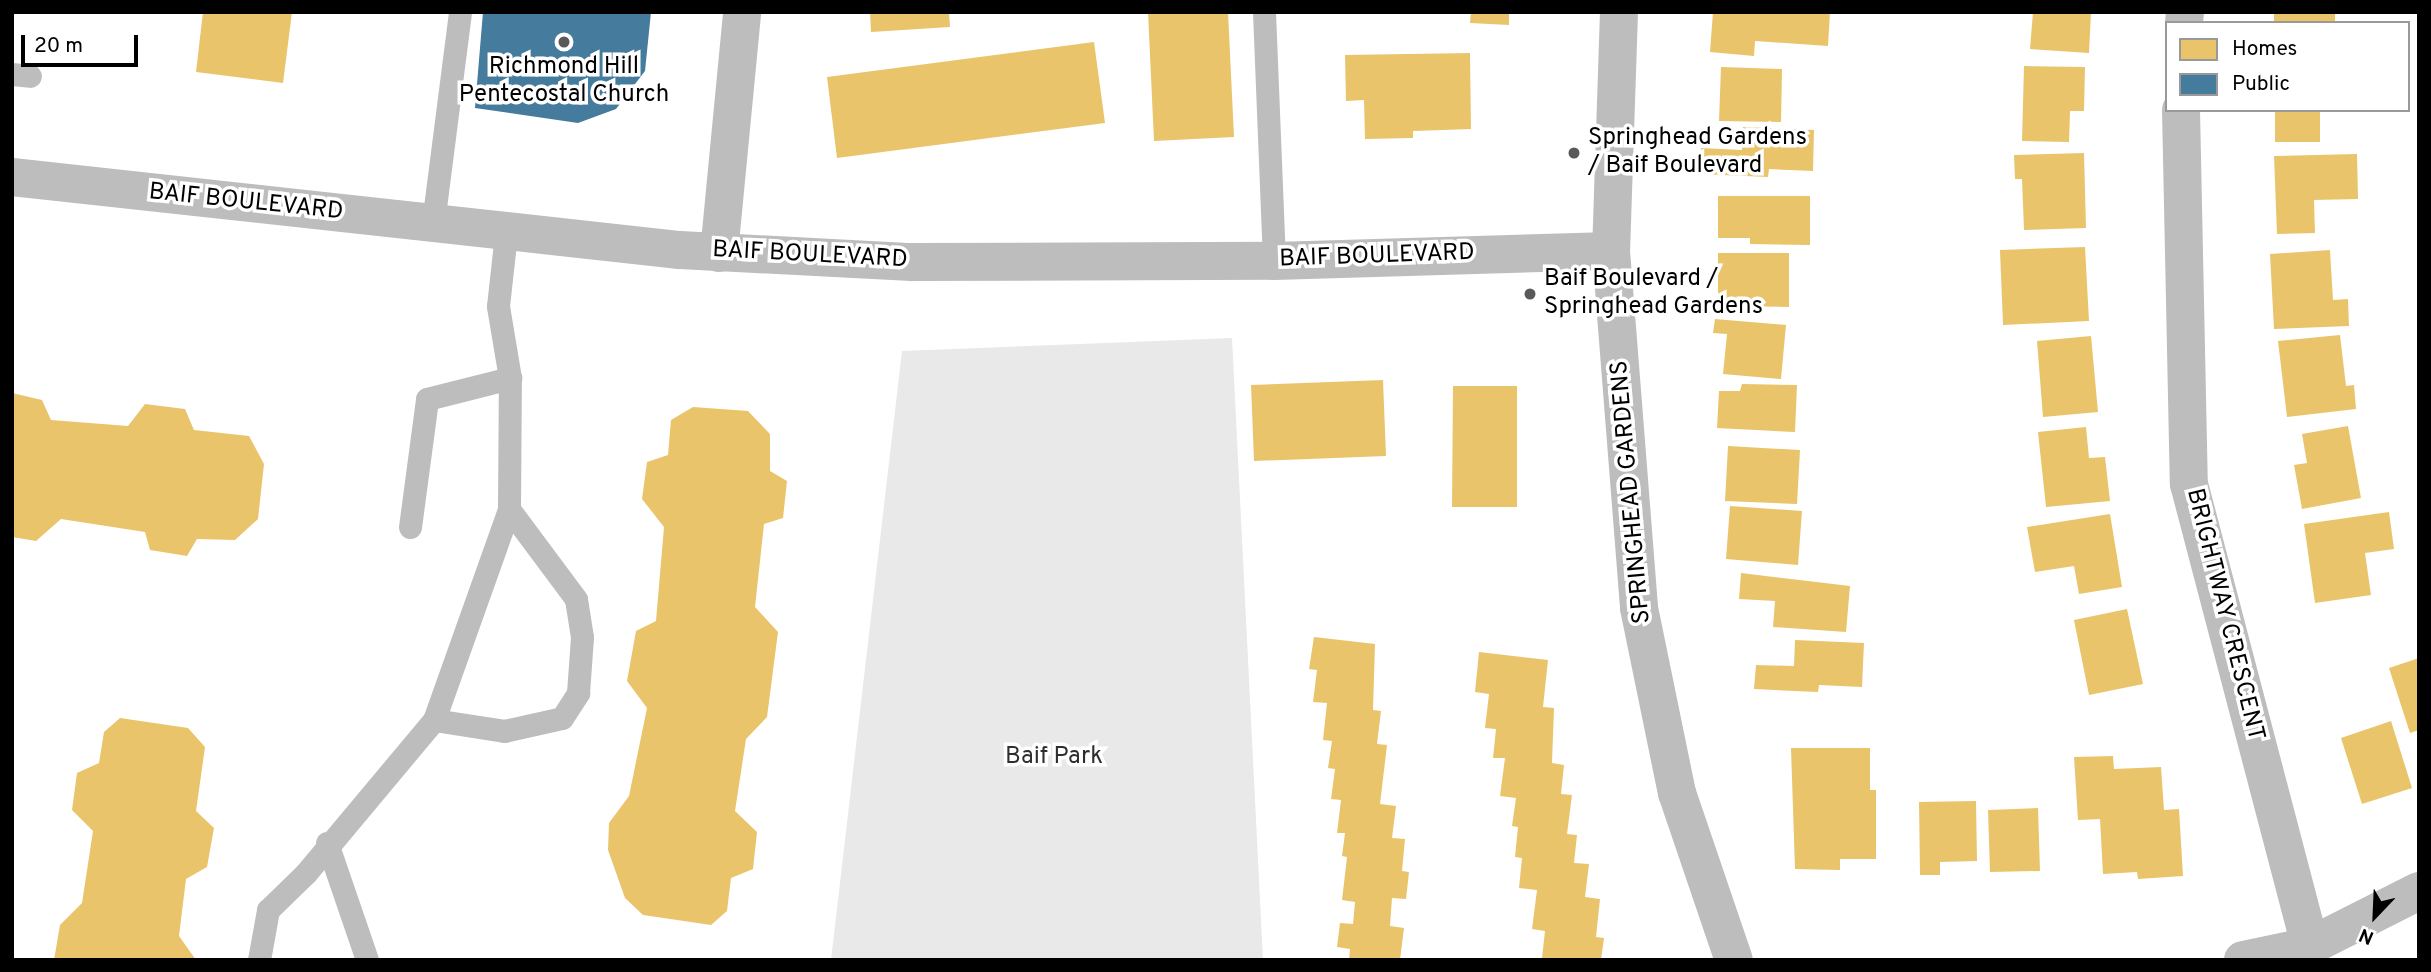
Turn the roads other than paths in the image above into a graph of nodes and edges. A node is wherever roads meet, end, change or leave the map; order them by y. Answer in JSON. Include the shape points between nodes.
{"nodes":[{"id":1,"x":460,"y":12,"type":"edge"},
{"id":2,"x":742,"y":12,"type":"edge"},
{"id":3,"x":1264,"y":12,"type":"edge"},
{"id":4,"x":1619,"y":12,"type":"edge"},
{"id":5,"x":2181,"y":112,"type":"edge"},
{"id":6,"x":12,"y":177,"type":"edge"},
{"id":7,"x":433,"y":223,"type":"junction"},
{"id":8,"x":506,"y":233,"type":"junction"},
{"id":9,"x":1611,"y":251,"type":"junction"},
{"id":10,"x":719,"y":253,"type":"junction"},
{"id":11,"x":1274,"y":261,"type":"junction"},
{"id":12,"x":510,"y":378,"type":"junction"},
{"id":13,"x":509,"y":509,"type":"junction"},
{"id":14,"x":411,"y":527,"type":"dead end"},
{"id":15,"x":434,"y":720,"type":"junction"},
{"id":16,"x":327,"y":843,"type":"junction"},
{"id":17,"x":2419,"y":891,"type":"edge"},
{"id":18,"x":2310,"y":946,"type":"junction"},
{"id":19,"x":259,"y":960,"type":"edge"},
{"id":20,"x":367,"y":960,"type":"edge"},
{"id":21,"x":1734,"y":960,"type":"edge"},
{"id":22,"x":2243,"y":960,"type":"edge"}],
"edges":[{"from":1,"to":7,"type":"lane"},
{"from":2,"to":10,"type":"street"},
{"from":3,"to":11,"type":"lane"},
{"from":4,"to":9,"type":"street","name":"SPRINGHEAD GARDENS"},
{"from":5,"to":18,"type":"street","name":"BRIGHTWAY CRESCENT","via":[[2189,484]]},
{"from":6,"to":7,"type":"street","name":"BAIF BOULEVARD"},
{"from":7,"to":8,"type":"street","name":"BAIF BOULEVARD"},
{"from":8,"to":10,"type":"street","name":"BAIF BOULEVARD"},
{"from":8,"to":12,"type":"lane","via":[[498,306]]},
{"from":9,"to":11,"type":"street","name":"BAIF BOULEVARD"},
{"from":9,"to":21,"type":"street","name":"SPRINGHEAD GARDENS","via":[[1639,608],[1677,793]]},
{"from":10,"to":11,"type":"street","name":"BAIF BOULEVARD","via":[[912,262]]},
{"from":12,"to":13,"type":"lane"},
{"from":12,"to":14,"type":"lane","via":[[427,399]]},
{"from":13,"to":15,"type":"lane"},
{"from":13,"to":15,"type":"lane","via":[[576,599],[582,637],[578,694],[562,718],[504,731]]},
{"from":15,"to":16,"type":"lane"},
{"from":16,"to":19,"type":"lane","via":[[306,873],[268,910]]},
{"from":16,"to":20,"type":"lane"},
{"from":17,"to":18,"type":"street"},
{"from":18,"to":22,"type":"street"}]}
